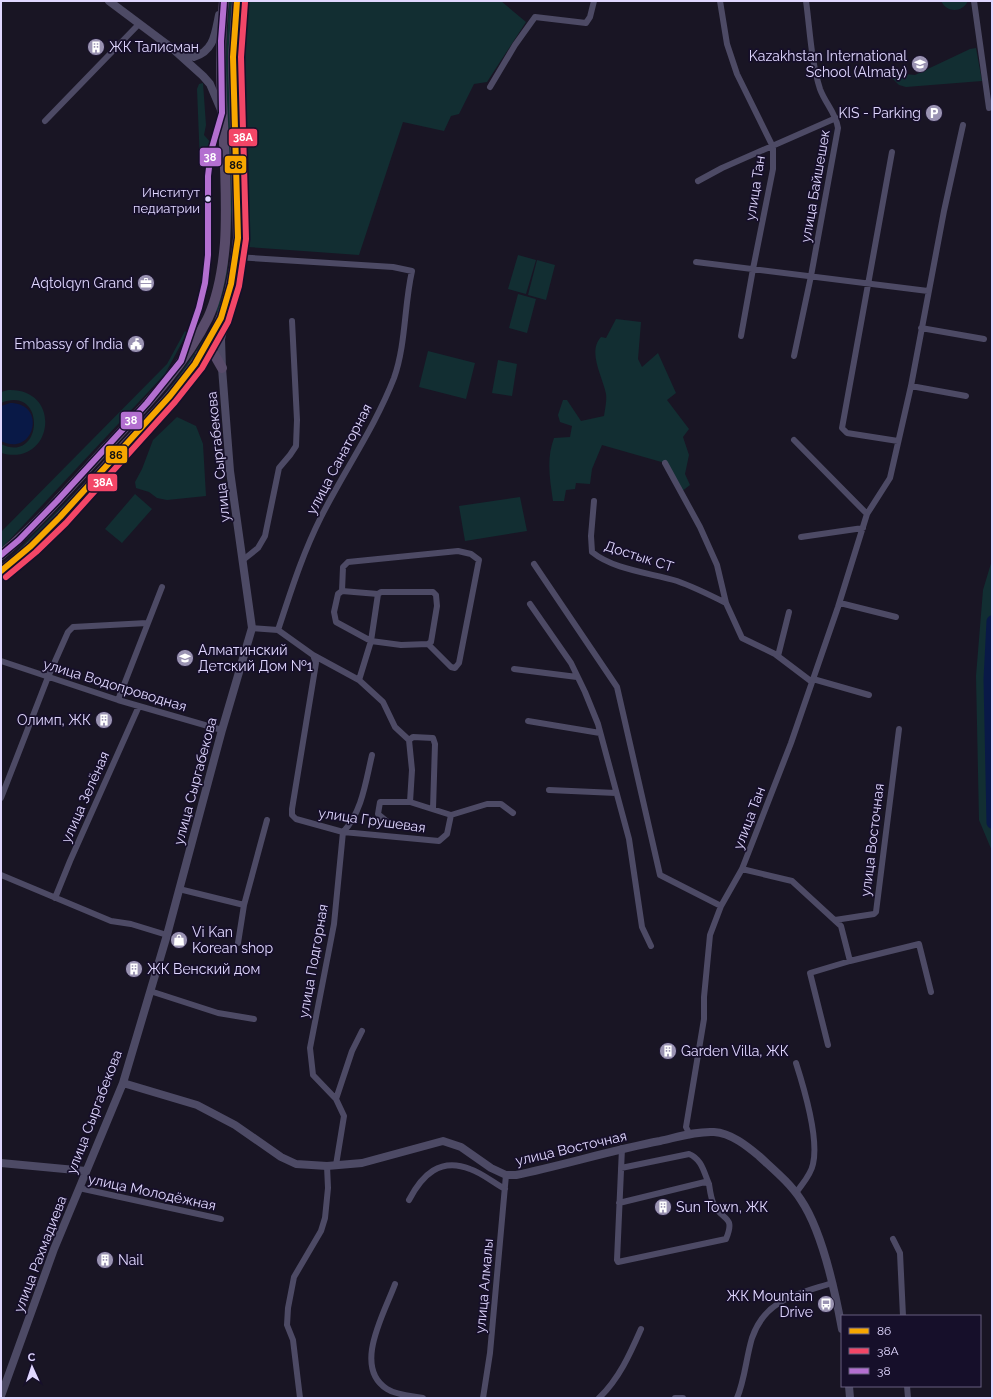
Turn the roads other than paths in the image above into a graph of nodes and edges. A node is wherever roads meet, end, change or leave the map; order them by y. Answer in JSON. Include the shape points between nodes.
{"nodes":[{"id":1,"x":109,"y":1,"type":"edge"},
{"id":2,"x":223,"y":1,"type":"edge"},
{"id":3,"x":237,"y":1,"type":"edge"},
{"id":4,"x":594,"y":1,"type":"edge"},
{"id":5,"x":720,"y":1,"type":"edge"},
{"id":6,"x":806,"y":1,"type":"edge"},
{"id":7,"x":974,"y":1,"type":"edge"},
{"id":8,"x":138,"y":25,"type":"junction"},
{"id":9,"x":173,"y":49,"type":"junction"},
{"id":10,"x":490,"y":87,"type":"dead end"},
{"id":11,"x":992,"y":107,"type":"edge"},
{"id":12,"x":222,"y":113,"type":"junction"},
{"id":13,"x":836,"y":118,"type":"junction"},
{"id":14,"x":45,"y":121,"type":"dead end"},
{"id":15,"x":963,"y":125,"type":"dead end"},
{"id":16,"x":773,"y":146,"type":"junction"},
{"id":17,"x":892,"y":152,"type":"dead end"},
{"id":18,"x":698,"y":181,"type":"dead end"},
{"id":19,"x":236,"y":257,"type":"junction"},
{"id":20,"x":696,"y":262,"type":"dead end"},
{"id":21,"x":753,"y":269,"type":"junction"},
{"id":22,"x":811,"y":276,"type":"junction"},
{"id":23,"x":869,"y":283,"type":"junction"},
{"id":24,"x":928,"y":291,"type":"junction"},
{"id":25,"x":292,"y":321,"type":"dead end"},
{"id":26,"x":921,"y":328,"type":"junction"},
{"id":27,"x":741,"y":336,"type":"dead end"},
{"id":28,"x":984,"y":339,"type":"dead end"},
{"id":29,"x":200,"y":355,"type":"junction"},
{"id":30,"x":794,"y":356,"type":"dead end"},
{"id":31,"x":222,"y":368,"type":"junction"},
{"id":32,"x":911,"y":386,"type":"junction"},
{"id":33,"x":966,"y":396,"type":"dead end"},
{"id":34,"x":794,"y":440,"type":"dead end"},
{"id":35,"x":898,"y":441,"type":"junction"},
{"id":36,"x":666,"y":463,"type":"dead end"},
{"id":37,"x":594,"y":501,"type":"dead end"},
{"id":38,"x":867,"y":514,"type":"junction"},
{"id":39,"x":863,"y":528,"type":"junction"},
{"id":40,"x":802,"y":537,"type":"dead end"},
{"id":41,"x":1,"y":555,"type":"edge"},
{"id":42,"x":243,"y":560,"type":"junction"},
{"id":43,"x":534,"y":564,"type":"dead end"},
{"id":44,"x":1,"y":571,"type":"edge"},
{"id":45,"x":162,"y":587,"type":"dead end"},
{"id":46,"x":342,"y":591,"type":"junction"},
{"id":47,"x":378,"y":594,"type":"junction"},
{"id":48,"x":726,"y":603,"type":"junction"},
{"id":49,"x":840,"y":603,"type":"junction"},
{"id":50,"x":530,"y":604,"type":"dead end"},
{"id":51,"x":789,"y":612,"type":"dead end"},
{"id":52,"x":896,"y":617,"type":"dead end"},
{"id":53,"x":147,"y":623,"type":"junction"},
{"id":54,"x":252,"y":628,"type":"junction"},
{"id":55,"x":278,"y":630,"type":"junction"},
{"id":56,"x":371,"y":641,"type":"junction"},
{"id":57,"x":428,"y":644,"type":"junction"},
{"id":58,"x":313,"y":655,"type":"junction"},
{"id":59,"x":778,"y":656,"type":"junction"},
{"id":60,"x":1,"y":661,"type":"edge"},
{"id":61,"x":514,"y":670,"type":"dead end"},
{"id":62,"x":48,"y":677,"type":"junction"},
{"id":63,"x":577,"y":677,"type":"junction"},
{"id":64,"x":359,"y":680,"type":"junction"},
{"id":65,"x":813,"y":681,"type":"junction"},
{"id":66,"x":869,"y":695,"type":"dead end"},
{"id":67,"x":118,"y":700,"type":"junction"},
{"id":68,"x":139,"y":706,"type":"junction"},
{"id":69,"x":528,"y":721,"type":"dead end"},
{"id":70,"x":899,"y":729,"type":"dead end"},
{"id":71,"x":222,"y":730,"type":"junction"},
{"id":72,"x":600,"y":733,"type":"junction"},
{"id":73,"x":409,"y":740,"type":"junction"},
{"id":74,"x":372,"y":755,"type":"dead end"},
{"id":75,"x":549,"y":790,"type":"dead end"},
{"id":76,"x":616,"y":793,"type":"junction"},
{"id":77,"x":1,"y":798,"type":"edge"},
{"id":78,"x":410,"y":802,"type":"junction"},
{"id":79,"x":433,"y":809,"type":"junction"},
{"id":80,"x":513,"y":813,"type":"dead end"},
{"id":81,"x":450,"y":815,"type":"junction"},
{"id":82,"x":267,"y":820,"type":"dead end"},
{"id":83,"x":389,"y":823,"type":"dead end"},
{"id":84,"x":344,"y":832,"type":"junction"},
{"id":85,"x":742,"y":869,"type":"junction"},
{"id":86,"x":1,"y":875,"type":"edge"},
{"id":87,"x":179,"y":889,"type":"junction"},
{"id":88,"x":56,"y":898,"type":"junction"},
{"id":89,"x":244,"y":906,"type":"junction"},
{"id":90,"x":721,"y":906,"type":"junction"},
{"id":91,"x":835,"y":920,"type":"junction"},
{"id":92,"x":167,"y":935,"type":"junction"},
{"id":93,"x":238,"y":943,"type":"dead end"},
{"id":94,"x":650,"y":946,"type":"dead end"},
{"id":95,"x":850,"y":961,"type":"junction"},
{"id":96,"x":150,"y":991,"type":"junction"},
{"id":97,"x":931,"y":992,"type":"dead end"},
{"id":98,"x":254,"y":1019,"type":"dead end"},
{"id":99,"x":362,"y":1031,"type":"dead end"},
{"id":100,"x":828,"y":1045,"type":"dead end"},
{"id":101,"x":796,"y":1064,"type":"dead end"},
{"id":102,"x":122,"y":1083,"type":"junction"},
{"id":103,"x":336,"y":1099,"type":"junction"},
{"id":104,"x":690,"y":1135,"type":"junction"},
{"id":105,"x":622,"y":1148,"type":"junction"},
{"id":106,"x":1,"y":1163,"type":"edge"},
{"id":107,"x":327,"y":1166,"type":"junction"},
{"id":108,"x":336,"y":1166,"type":"junction"},
{"id":109,"x":621,"y":1168,"type":"junction"},
{"id":110,"x":86,"y":1171,"type":"junction"},
{"id":111,"x":506,"y":1175,"type":"junction"},
{"id":112,"x":709,"y":1184,"type":"junction"},
{"id":113,"x":79,"y":1188,"type":"junction"},
{"id":114,"x":505,"y":1189,"type":"junction"},
{"id":115,"x":796,"y":1193,"type":"junction"},
{"id":116,"x":409,"y":1200,"type":"dead end"},
{"id":117,"x":619,"y":1203,"type":"junction"},
{"id":118,"x":221,"y":1219,"type":"dead end"},
{"id":119,"x":893,"y":1239,"type":"dead end"},
{"id":120,"x":832,"y":1283,"type":"junction"},
{"id":121,"x":395,"y":1284,"type":"dead end"},
{"id":122,"x":903,"y":1315,"type":"edge"},
{"id":123,"x":841,"y":1324,"type":"edge"},
{"id":124,"x":641,"y":1329,"type":"dead end"},
{"id":125,"x":849,"y":1387,"type":"edge"},
{"id":126,"x":907,"y":1387,"type":"edge"},
{"id":127,"x":1,"y":1396,"type":"edge"},
{"id":128,"x":300,"y":1398,"type":"edge"},
{"id":129,"x":423,"y":1398,"type":"edge"},
{"id":130,"x":483,"y":1398,"type":"edge"},
{"id":131,"x":599,"y":1398,"type":"edge"},
{"id":132,"x":675,"y":1398,"type":"edge"},
{"id":133,"x":683,"y":1398,"type":"edge"},
{"id":134,"x":737,"y":1398,"type":"edge"},
{"id":135,"x":850,"y":1398,"type":"edge"},
{"id":136,"x":908,"y":1398,"type":"edge"}],
"edges":[{"from":1,"to":8,"type":"street"},
{"from":2,"to":9,"type":"street","via":[[214,38],[207,51],[194,57]]},
{"from":2,"to":12,"type":"main road"},
{"from":3,"to":19,"type":"main road","via":[[233,43],[238,214]]},
{"from":4,"to":10,"type":"street","via":[[586,23],[535,17],[514,45]]},
{"from":5,"to":16,"type":"street","name":"улица Тан","via":[[727,44],[737,74]]},
{"from":6,"to":13,"type":"street","name":"улица Байшешек","via":[[820,91]]},
{"from":7,"to":11,"type":"street","via":[[990,108]]},
{"from":8,"to":9,"type":"street"},
{"from":8,"to":14,"type":"street"},
{"from":9,"to":12,"type":"street","via":[[210,84]]},
{"from":12,"to":41,"type":"main road","via":[[226,221],[222,264],[208,316],[181,361],[147,403],[57,502]]},
{"from":13,"to":16,"type":"street"},
{"from":13,"to":22,"type":"street","name":"улица Байшешек","via":[[838,128]]},
{"from":15,"to":24,"type":"street","name":"улица Тан"},
{"from":16,"to":18,"type":"street"},
{"from":16,"to":21,"type":"street","name":"улица Тан","via":[[773,169]]},
{"from":17,"to":23,"type":"street"},
{"from":19,"to":29,"type":"main road","via":[[221,317]]},
{"from":19,"to":31,"type":"street","name":"улица Сыргабекова","via":[[232,294],[221,339]]},
{"from":19,"to":55,"type":"street","name":"улица Санаторная","via":[[393,267],[412,271],[401,353],[394,378],[370,429],[301,558]]},
{"from":20,"to":21,"type":"street"},
{"from":21,"to":22,"type":"street"},
{"from":21,"to":27,"type":"street","name":"улица Тан"},
{"from":22,"to":23,"type":"street"},
{"from":22,"to":30,"type":"street","name":"улица Байшешек"},
{"from":23,"to":24,"type":"street"},
{"from":23,"to":35,"type":"street","via":[[842,428],[847,433]]},
{"from":24,"to":26,"type":"street","name":"улица Тан"},
{"from":25,"to":42,"type":"street","via":[[296,446],[279,468],[265,536],[258,548]]},
{"from":26,"to":28,"type":"street"},
{"from":26,"to":32,"type":"street","name":"улица Тан"},
{"from":29,"to":31,"type":"main road","via":[[207,352],[214,354]]},
{"from":29,"to":44,"type":"main road","via":[[167,399],[95,479],[28,548]]},
{"from":31,"to":42,"type":"street","name":"улица Сыргабекова","via":[[230,471]]},
{"from":32,"to":33,"type":"street"},
{"from":32,"to":35,"type":"street","name":"улица Тан"},
{"from":34,"to":38,"type":"street"},
{"from":35,"to":38,"type":"street","name":"улица Тан","via":[[890,478]]},
{"from":36,"to":48,"type":"street","via":[[717,564]]},
{"from":37,"to":48,"type":"street","name":"Достык СТ","via":[[592,552],[599,558],[677,581]]},
{"from":38,"to":39,"type":"street","name":"улица Тан"},
{"from":39,"to":40,"type":"street"},
{"from":39,"to":49,"type":"street","name":"улица Тан"},
{"from":42,"to":54,"type":"street","name":"улица Сыргабекова"},
{"from":43,"to":90,"type":"street","via":[[617,687],[660,875]]},
{"from":45,"to":53,"type":"street"},
{"from":46,"to":47,"type":"street"},
{"from":46,"to":56,"type":"street","via":[[338,594],[334,612],[336,622]]},
{"from":46,"to":57,"type":"street","via":[[343,567],[348,562],[458,551],[471,554],[479,560],[459,664],[455,668],[451,667]]},
{"from":47,"to":56,"type":"street"},
{"from":47,"to":57,"type":"street","via":[[433,592],[436,595],[437,606],[431,642]]},
{"from":48,"to":59,"type":"street","via":[[742,638]]},
{"from":49,"to":52,"type":"street"},
{"from":49,"to":65,"type":"street","name":"улица Тан"},
{"from":50,"to":63,"type":"street"},
{"from":51,"to":59,"type":"street"},
{"from":53,"to":62,"type":"street","via":[[73,627],[68,632]]},
{"from":53,"to":67,"type":"street"},
{"from":54,"to":55,"type":"street"},
{"from":54,"to":71,"type":"street","name":"улица Сыргабекова"},
{"from":55,"to":58,"type":"street"},
{"from":56,"to":57,"type":"street","via":[[401,645]]},
{"from":56,"to":64,"type":"street"},
{"from":58,"to":64,"type":"street"},
{"from":58,"to":84,"type":"street","name":"улица Грушевая","via":[[316,663],[292,815],[313,825]]},
{"from":59,"to":65,"type":"street"},
{"from":60,"to":62,"type":"street","name":"улица Водопроводная"},
{"from":61,"to":63,"type":"street"},
{"from":62,"to":67,"type":"street","name":"улица Водопроводная"},
{"from":62,"to":77,"type":"street"},
{"from":63,"to":72,"type":"street"},
{"from":64,"to":73,"type":"street","via":[[383,702],[395,727]]},
{"from":65,"to":66,"type":"street"},
{"from":65,"to":85,"type":"street","name":"улица Тан"},
{"from":67,"to":68,"type":"street","name":"улица Водопроводная"},
{"from":68,"to":71,"type":"street","name":"улица Водопроводная"},
{"from":68,"to":88,"type":"street","name":"улица Зелёная"},
{"from":69,"to":72,"type":"street"},
{"from":70,"to":91,"type":"street","name":"улица Восточная","via":[[876,912]]},
{"from":71,"to":87,"type":"street","name":"улица Сыргабекова"},
{"from":72,"to":76,"type":"street"},
{"from":73,"to":78,"type":"street","via":[[412,770]]},
{"from":73,"to":79,"type":"street","via":[[413,737],[433,738]]},
{"from":74,"to":84,"type":"street","name":"улица Подгорная","via":[[364,791],[356,812]]},
{"from":75,"to":76,"type":"street"},
{"from":76,"to":94,"type":"street","via":[[629,840],[642,927]]},
{"from":78,"to":79,"type":"street"},
{"from":78,"to":83,"type":"street","via":[[380,802],[378,814]]},
{"from":79,"to":81,"type":"street"},
{"from":80,"to":81,"type":"street","via":[[502,804],[488,804]]},
{"from":81,"to":84,"type":"street","name":"улица Грушевая","via":[[446,834],[439,841]]},
{"from":82,"to":89,"type":"street"},
{"from":84,"to":103,"type":"street","name":"улица Подгорная","via":[[334,924],[310,1048],[313,1075]]},
{"from":85,"to":90,"type":"street","name":"улица Тан"},
{"from":85,"to":91,"type":"street","via":[[792,881]]},
{"from":86,"to":88,"type":"street"},
{"from":87,"to":89,"type":"street"},
{"from":87,"to":92,"type":"street","name":"улица Сыргабекова"},
{"from":88,"to":92,"type":"street","via":[[111,921]]},
{"from":89,"to":93,"type":"street"},
{"from":90,"to":104,"type":"street","name":"улица Тан","via":[[708,947],[704,1019],[686,1127]]},
{"from":91,"to":95,"type":"street","via":[[840,926]]},
{"from":92,"to":96,"type":"street","name":"улица Сыргабекова"},
{"from":95,"to":97,"type":"street","via":[[919,944]]},
{"from":95,"to":100,"type":"street","via":[[810,973]]},
{"from":96,"to":98,"type":"street","via":[[218,1013]]},
{"from":96,"to":102,"type":"street","name":"улица Сыргабекова"},
{"from":99,"to":103,"type":"street","via":[[352,1051]]},
{"from":101,"to":115,"type":"street","via":[[809,1112],[814,1153],[812,1170]]},
{"from":102,"to":107,"type":"street","name":"улица Восточная","via":[[197,1105],[235,1125],[288,1162],[304,1166]]},
{"from":102,"to":110,"type":"street","name":"улица Сыргабекова"},
{"from":103,"to":108,"type":"street","name":"улица Подгорная","via":[[344,1116]]},
{"from":104,"to":105,"type":"street","name":"улица Восточная"},
{"from":104,"to":115,"type":"street","name":"улица Восточная","via":[[722,1133],[741,1143],[755,1153]]},
{"from":105,"to":109,"type":"street"},
{"from":105,"to":111,"type":"street","name":"улица Восточная","via":[[527,1173]]},
{"from":106,"to":110,"type":"street"},
{"from":107,"to":108,"type":"street","name":"улица Восточная"},
{"from":107,"to":128,"type":"street","via":[[328,1202],[321,1231],[294,1277],[288,1308],[287,1325],[293,1340]]},
{"from":108,"to":111,"type":"street","name":"улица Восточная","via":[[386,1158],[443,1141],[461,1148]]},
{"from":109,"to":112,"type":"street","via":[[689,1154],[696,1156]]},
{"from":109,"to":117,"type":"street"},
{"from":110,"to":113,"type":"street","name":"улица Сыргабекова"},
{"from":111,"to":114,"type":"street","name":"улица Алмалы"},
{"from":112,"to":117,"type":"street","via":[[700,1182]]},
{"from":112,"to":117,"type":"street","via":[[714,1204],[730,1225],[726,1239],[620,1262],[616,1260]]},
{"from":113,"to":118,"type":"street","name":"улица Молодёжная"},
{"from":113,"to":127,"type":"street","name":"улица Рахмадиева","via":[[40,1286]]},
{"from":114,"to":116,"type":"street","via":[[470,1168],[447,1165],[432,1170],[417,1184]]},
{"from":114,"to":130,"type":"street","name":"улица Алмалы","via":[[490,1353]]},
{"from":115,"to":120,"type":"street","via":[[813,1225]]},
{"from":119,"to":122,"type":"street","via":[[900,1254]]},
{"from":120,"to":123,"type":"street"},
{"from":120,"to":134,"type":"street","via":[[784,1299],[762,1318],[752,1338]]},
{"from":121,"to":129,"type":"street","via":[[376,1331],[371,1353],[374,1375],[388,1389]]},
{"from":124,"to":131,"type":"street","via":[[625,1364],[607,1391]]},
{"from":125,"to":135,"type":"street"},
{"from":126,"to":136,"type":"street"},
{"from":132,"to":133,"type":"street"}]}
